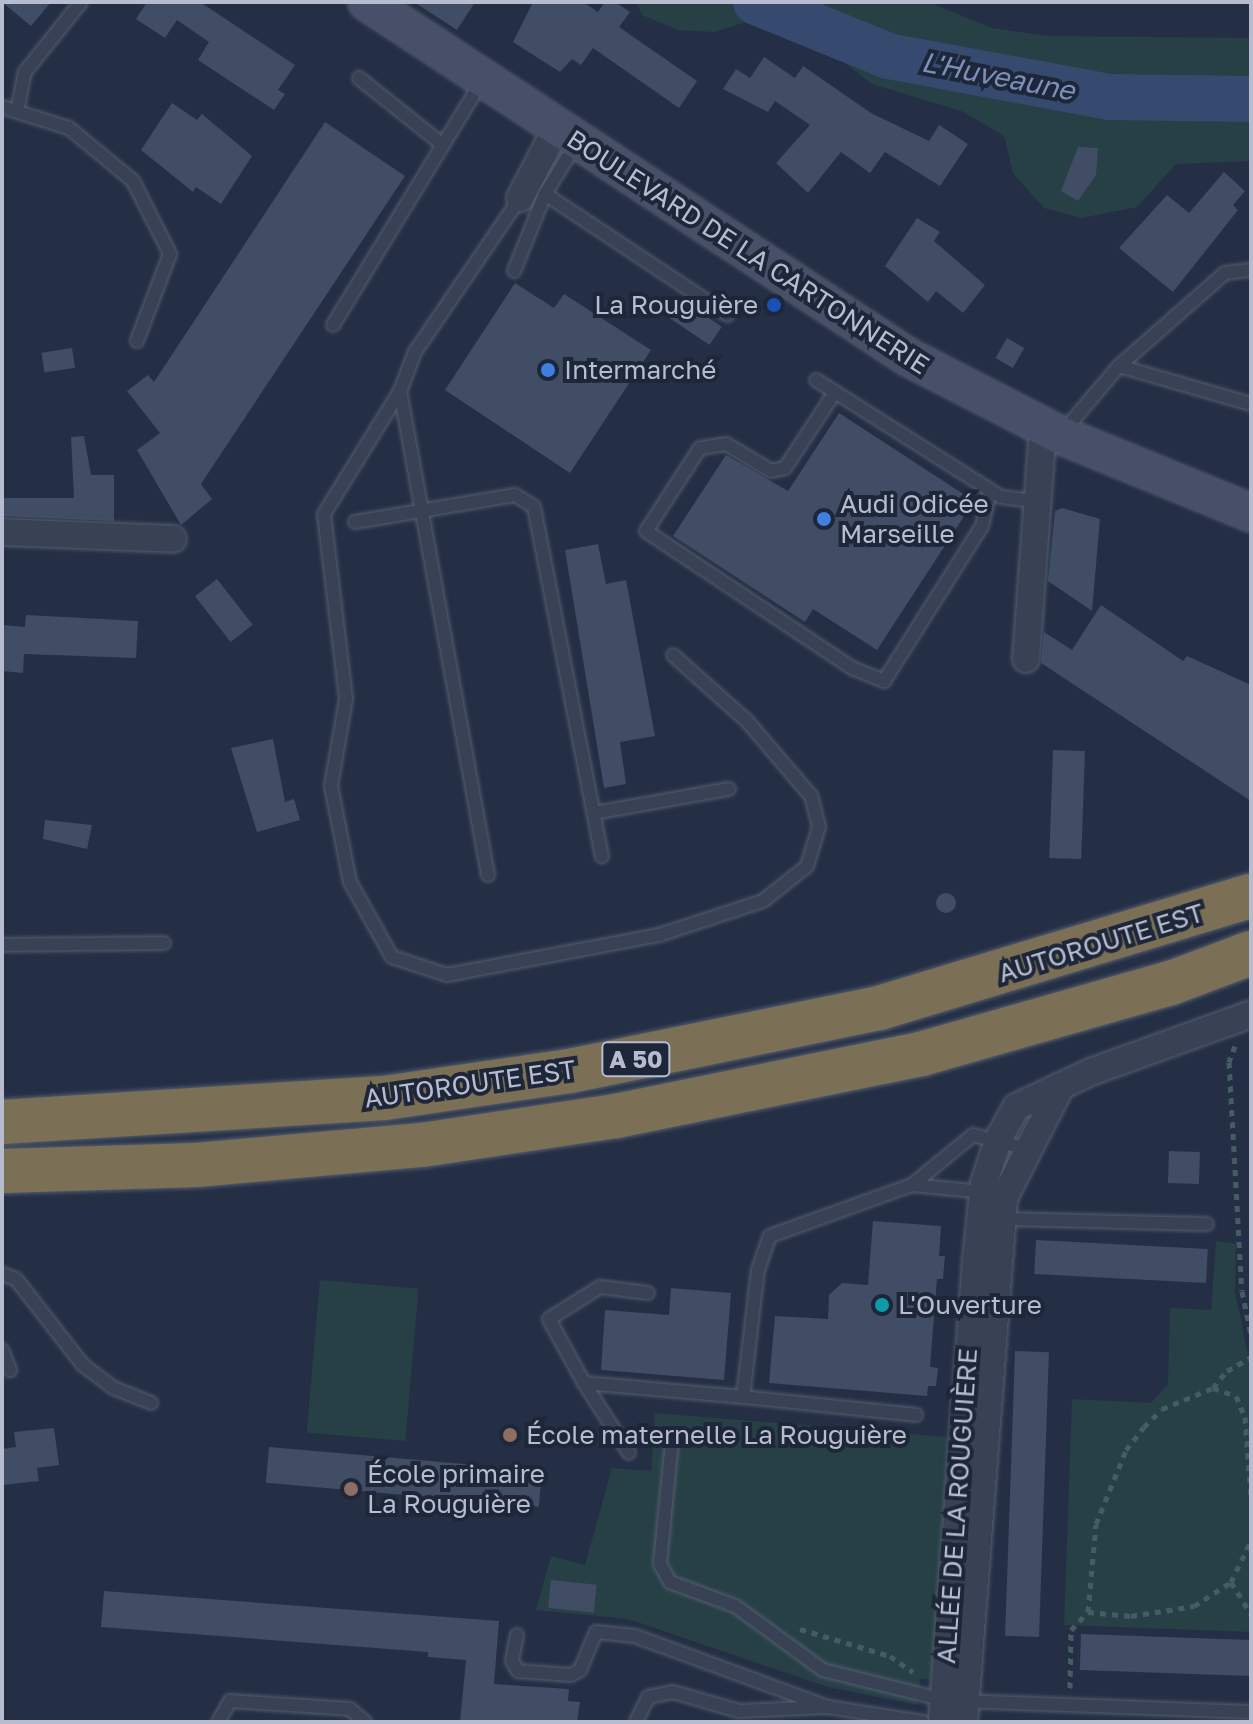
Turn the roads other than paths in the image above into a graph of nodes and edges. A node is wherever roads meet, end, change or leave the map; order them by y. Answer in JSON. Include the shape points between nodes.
{"nodes":[{"id":1,"x":81,"y":2,"type":"edge"},
{"id":2,"x":367,"y":2,"type":"edge"},
{"id":3,"x":359,"y":78,"type":"dead end"},
{"id":4,"x":482,"y":81,"type":"junction"},
{"id":5,"x":2,"y":107,"type":"edge"},
{"id":6,"x":18,"y":107,"type":"junction"},
{"id":7,"x":566,"y":136,"type":"junction"},
{"id":8,"x":443,"y":145,"type":"junction"},
{"id":9,"x":533,"y":196,"type":"junction"},
{"id":10,"x":1251,"y":270,"type":"edge"},
{"id":11,"x":514,"y":271,"type":"dead end"},
{"id":12,"x":728,"y":315,"type":"dead end"},
{"id":13,"x":333,"y":325,"type":"dead end"},
{"id":14,"x":137,"y":341,"type":"dead end"},
{"id":15,"x":1119,"y":366,"type":"junction"},
{"id":16,"x":816,"y":380,"type":"dead end"},
{"id":17,"x":400,"y":391,"type":"junction"},
{"id":18,"x":835,"y":392,"type":"junction"},
{"id":19,"x":1251,"y":404,"type":"edge"},
{"id":20,"x":1052,"y":431,"type":"junction"},
{"id":21,"x":990,"y":491,"type":"junction"},
{"id":22,"x":1036,"y":501,"type":"junction"},
{"id":23,"x":421,"y":510,"type":"junction"},
{"id":24,"x":1251,"y":513,"type":"edge"},
{"id":25,"x":355,"y":522,"type":"dead end"},
{"id":26,"x":2,"y":532,"type":"edge"},
{"id":27,"x":173,"y":539,"type":"dead end"},
{"id":28,"x":673,"y":655,"type":"dead end"},
{"id":29,"x":1026,"y":659,"type":"dead end"},
{"id":30,"x":729,"y":789,"type":"dead end"},
{"id":31,"x":594,"y":813,"type":"junction"},
{"id":32,"x":602,"y":856,"type":"dead end"},
{"id":33,"x":1251,"y":868,"type":"edge"},
{"id":34,"x":488,"y":875,"type":"dead end"},
{"id":35,"x":1251,"y":896,"type":"edge"},
{"id":36,"x":164,"y":943,"type":"dead end"},
{"id":37,"x":2,"y":945,"type":"edge"},
{"id":38,"x":1251,"y":953,"type":"edge"},
{"id":39,"x":1017,"y":969,"type":"junction"},
{"id":40,"x":1251,"y":1014,"type":"edge"},
{"id":41,"x":1061,"y":1086,"type":"junction"},
{"id":42,"x":2,"y":1122,"type":"edge"},
{"id":43,"x":999,"y":1138,"type":"junction"},
{"id":44,"x":1024,"y":1148,"type":"junction"},
{"id":45,"x":2,"y":1171,"type":"edge"},
{"id":46,"x":912,"y":1185,"type":"junction"},
{"id":47,"x":992,"y":1206,"type":"junction"},
{"id":48,"x":1207,"y":1224,"type":"dead end"},
{"id":49,"x":2,"y":1274,"type":"edge"},
{"id":50,"x":648,"y":1293,"type":"dead end"},
{"id":51,"x":2,"y":1350,"type":"edge"},
{"id":52,"x":10,"y":1370,"type":"dead end"},
{"id":53,"x":584,"y":1383,"type":"junction"},
{"id":54,"x":743,"y":1397,"type":"junction"},
{"id":55,"x":151,"y":1403,"type":"dead end"},
{"id":56,"x":916,"y":1415,"type":"dead end"},
{"id":57,"x":672,"y":1441,"type":"dead end"},
{"id":58,"x":629,"y":1453,"type":"dead end"},
{"id":59,"x":517,"y":1635,"type":"dead end"},
{"id":60,"x":828,"y":1707,"type":"junction"},
{"id":61,"x":954,"y":1711,"type":"edge"},
{"id":62,"x":1251,"y":1712,"type":"edge"},
{"id":63,"x":218,"y":1722,"type":"edge"},
{"id":64,"x":365,"y":1722,"type":"edge"},
{"id":65,"x":636,"y":1722,"type":"edge"},
{"id":66,"x":923,"y":1722,"type":"edge"}],
"edges":[{"from":1,"to":6,"type":"lane","via":[[25,72]]},
{"from":2,"to":4,"type":"main road","name":"BOULEVARD DE LA CARTONNERIE"},
{"from":3,"to":8,"type":"lane"},
{"from":4,"to":7,"type":"main road","name":"BOULEVARD DE LA CARTONNERIE"},
{"from":4,"to":8,"type":"lane"},
{"from":5,"to":6,"type":"lane"},
{"from":6,"to":14,"type":"lane","via":[[69,128],[133,181],[152,217],[170,254]]},
{"from":7,"to":9,"type":"street"},
{"from":7,"to":20,"type":"main road","name":"BOULEVARD DE LA CARTONNERIE","via":[[908,357]]},
{"from":8,"to":13,"type":"lane"},
{"from":9,"to":11,"type":"lane","via":[[528,249]]},
{"from":9,"to":12,"type":"lane"},
{"from":9,"to":17,"type":"lane","via":[[415,352]]},
{"from":10,"to":15,"type":"lane","via":[[1225,273]]},
{"from":15,"to":19,"type":"lane"},
{"from":15,"to":20,"type":"lane"},
{"from":16,"to":18,"type":"lane"},
{"from":17,"to":23,"type":"lane"},
{"from":17,"to":28,"type":"lane","via":[[324,514],[346,699],[331,786],[350,882],[392,957],[447,975],[659,935],[763,901],[807,866],[819,827],[811,796],[747,721]]},
{"from":18,"to":21,"type":"lane"},
{"from":18,"to":21,"type":"lane","via":[[785,468],[771,471],[726,444],[700,448],[646,531],[852,668],[884,681],[982,526]]},
{"from":20,"to":22,"type":"street"},
{"from":20,"to":24,"type":"main road","name":"BOULEVARD DE LA CARTONNERIE"},
{"from":21,"to":22,"type":"lane"},
{"from":22,"to":29,"type":"street"},
{"from":23,"to":25,"type":"lane"},
{"from":23,"to":31,"type":"lane","via":[[515,495],[534,507]]},
{"from":23,"to":34,"type":"lane"},
{"from":26,"to":27,"type":"street"},
{"from":30,"to":31,"type":"lane"},
{"from":31,"to":32,"type":"lane"},
{"from":33,"to":39,"type":"highway"},
{"from":35,"to":39,"type":"highway","name":"AUTOROUTE EST","number":"A 50"},
{"from":36,"to":37,"type":"lane"},
{"from":38,"to":45,"type":"highway","name":"AUTOROUTE EST","number":"A 50","via":[[1171,983],[921,1054],[616,1116],[422,1145],[226,1162]]},
{"from":39,"to":42,"type":"highway","name":"AUTOROUTE EST","number":"A 50","via":[[819,1022],[570,1071],[384,1098]]},
{"from":40,"to":41,"type":"street","name":"ALLÉE DE LA ROUGUIÈRE"},
{"from":41,"to":43,"type":"street","name":"ALLÉE DE LA ROUGUIÈRE","via":[[1016,1107]]},
{"from":41,"to":44,"type":"street","name":"ALLÉE DE LA ROUGUIÈRE"},
{"from":43,"to":44,"type":"lane"},
{"from":43,"to":46,"type":"lane","via":[[973,1135]]},
{"from":43,"to":47,"type":"street","name":"ALLÉE DE LA ROUGUIÈRE"},
{"from":44,"to":47,"type":"street","name":"ALLÉE DE LA ROUGUIÈRE"},
{"from":46,"to":47,"type":"lane"},
{"from":46,"to":54,"type":"lane","via":[[770,1236],[758,1270]]},
{"from":47,"to":48,"type":"lane"},
{"from":47,"to":61,"type":"street","name":"ALLÉE DE LA ROUGUIÈRE"},
{"from":49,"to":55,"type":"lane","via":[[16,1279],[83,1365],[114,1388]]},
{"from":50,"to":53,"type":"lane","via":[[600,1287],[549,1319]]},
{"from":51,"to":52,"type":"lane"},
{"from":53,"to":54,"type":"lane"},
{"from":53,"to":58,"type":"lane"},
{"from":54,"to":56,"type":"lane"},
{"from":57,"to":61,"type":"lane","via":[[660,1564],[670,1582],[735,1606],[823,1670]]},
{"from":59,"to":60,"type":"lane","via":[[512,1661],[518,1671],[571,1675],[580,1670],[596,1632],[635,1636]]},
{"from":60,"to":65,"type":"lane","via":[[739,1711],[656,1693]]},
{"from":60,"to":66,"type":"lane"},
{"from":61,"to":62,"type":"lane","via":[[1069,1705]]},
{"from":63,"to":64,"type":"lane","via":[[230,1701],[350,1709]]}]}
